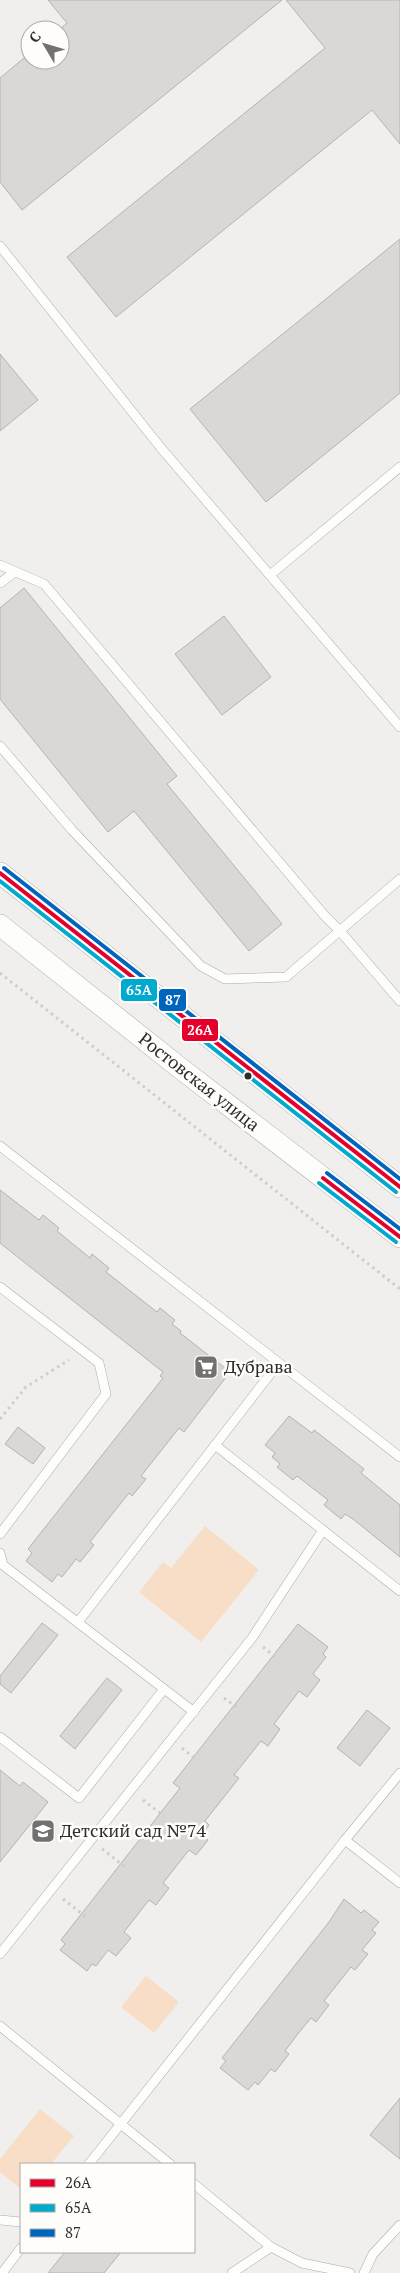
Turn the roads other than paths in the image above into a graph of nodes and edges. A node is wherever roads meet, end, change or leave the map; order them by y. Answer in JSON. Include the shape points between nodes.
{"nodes":[{"id":1,"x":0,"y":246,"type":"edge"},
{"id":2,"x":400,"y":467,"type":"edge"},
{"id":3,"x":0,"y":566,"type":"edge"},
{"id":4,"x":15,"y":572,"type":"junction"},
{"id":5,"x":270,"y":575,"type":"junction"},
{"id":6,"x":0,"y":583,"type":"edge"},
{"id":7,"x":400,"y":727,"type":"edge"},
{"id":8,"x":0,"y":746,"type":"edge"},
{"id":9,"x":0,"y":873,"type":"edge"},
{"id":10,"x":400,"y":879,"type":"edge"},
{"id":11,"x":0,"y":925,"type":"edge"},
{"id":12,"x":339,"y":930,"type":"junction"},
{"id":13,"x":400,"y":1001,"type":"edge"},
{"id":14,"x":0,"y":1146,"type":"edge"},
{"id":15,"x":400,"y":1187,"type":"edge"},
{"id":16,"x":400,"y":1237,"type":"edge"},
{"id":17,"x":0,"y":1286,"type":"edge"},
{"id":18,"x":278,"y":1364,"type":"junction"},
{"id":19,"x":215,"y":1445,"type":"junction"},
{"id":20,"x":400,"y":1457,"type":"edge"},
{"id":21,"x":323,"y":1530,"type":"junction"},
{"id":22,"x":0,"y":1534,"type":"edge"},
{"id":23,"x":0,"y":1553,"type":"edge"},
{"id":24,"x":400,"y":1591,"type":"edge"},
{"id":25,"x":78,"y":1622,"type":"junction"},
{"id":26,"x":164,"y":1689,"type":"junction"},
{"id":27,"x":194,"y":1712,"type":"junction"},
{"id":28,"x":0,"y":1737,"type":"edge"},
{"id":29,"x":400,"y":1773,"type":"edge"},
{"id":30,"x":345,"y":1840,"type":"junction"},
{"id":31,"x":400,"y":1883,"type":"edge"},
{"id":32,"x":0,"y":1954,"type":"edge"},
{"id":33,"x":0,"y":2026,"type":"edge"},
{"id":34,"x":121,"y":2125,"type":"junction"},
{"id":35,"x":90,"y":2163,"type":"edge"},
{"id":36,"x":169,"y":2163,"type":"edge"},
{"id":37,"x":195,"y":2185,"type":"edge"},
{"id":38,"x":0,"y":2220,"type":"edge"},
{"id":39,"x":20,"y":2222,"type":"edge"},
{"id":40,"x":400,"y":2225,"type":"edge"},
{"id":41,"x":271,"y":2247,"type":"junction"},
{"id":42,"x":20,"y":2249,"type":"edge"},
{"id":43,"x":330,"y":2272,"type":"edge"},
{"id":44,"x":2,"y":2273,"type":"edge"},
{"id":45,"x":232,"y":2273,"type":"edge"},
{"id":46,"x":350,"y":2273,"type":"edge"},
{"id":47,"x":364,"y":2273,"type":"edge"}],
"edges":[{"from":1,"to":5,"type":"lane","via":[[161,448]]},
{"from":2,"to":5,"type":"lane"},
{"from":3,"to":4,"type":"lane"},
{"from":4,"to":6,"type":"lane"},
{"from":4,"to":12,"type":"lane","via":[[44,584]]},
{"from":5,"to":7,"type":"lane"},
{"from":8,"to":12,"type":"lane","via":[[72,830],[201,966],[224,979],[286,976]]},
{"from":9,"to":15,"type":"street"},
{"from":10,"to":12,"type":"lane"},
{"from":11,"to":16,"type":"street","name":"Ростовская улица"},
{"from":12,"to":13,"type":"lane"},
{"from":14,"to":18,"type":"lane"},
{"from":17,"to":22,"type":"lane","via":[[99,1363],[106,1394]]},
{"from":18,"to":19,"type":"lane"},
{"from":18,"to":20,"type":"lane"},
{"from":19,"to":21,"type":"lane"},
{"from":19,"to":25,"type":"lane"},
{"from":21,"to":24,"type":"lane"},
{"from":21,"to":27,"type":"lane","via":[[252,1638]]},
{"from":23,"to":25,"type":"lane","via":[[3,1565]]},
{"from":25,"to":26,"type":"lane"},
{"from":26,"to":27,"type":"lane"},
{"from":26,"to":28,"type":"lane","via":[[79,1798]]},
{"from":27,"to":32,"type":"lane"},
{"from":29,"to":30,"type":"lane"},
{"from":30,"to":31,"type":"lane"},
{"from":30,"to":34,"type":"lane"},
{"from":33,"to":34,"type":"lane"},
{"from":34,"to":35,"type":"lane"},
{"from":34,"to":36,"type":"lane"},
{"from":37,"to":41,"type":"lane"},
{"from":38,"to":39,"type":"lane"},
{"from":40,"to":47,"type":"lane","via":[[373,2254]]},
{"from":41,"to":43,"type":"lane","via":[[302,2263]]},
{"from":41,"to":45,"type":"lane"},
{"from":42,"to":44,"type":"lane"},
{"from":43,"to":46,"type":"lane"}]}
